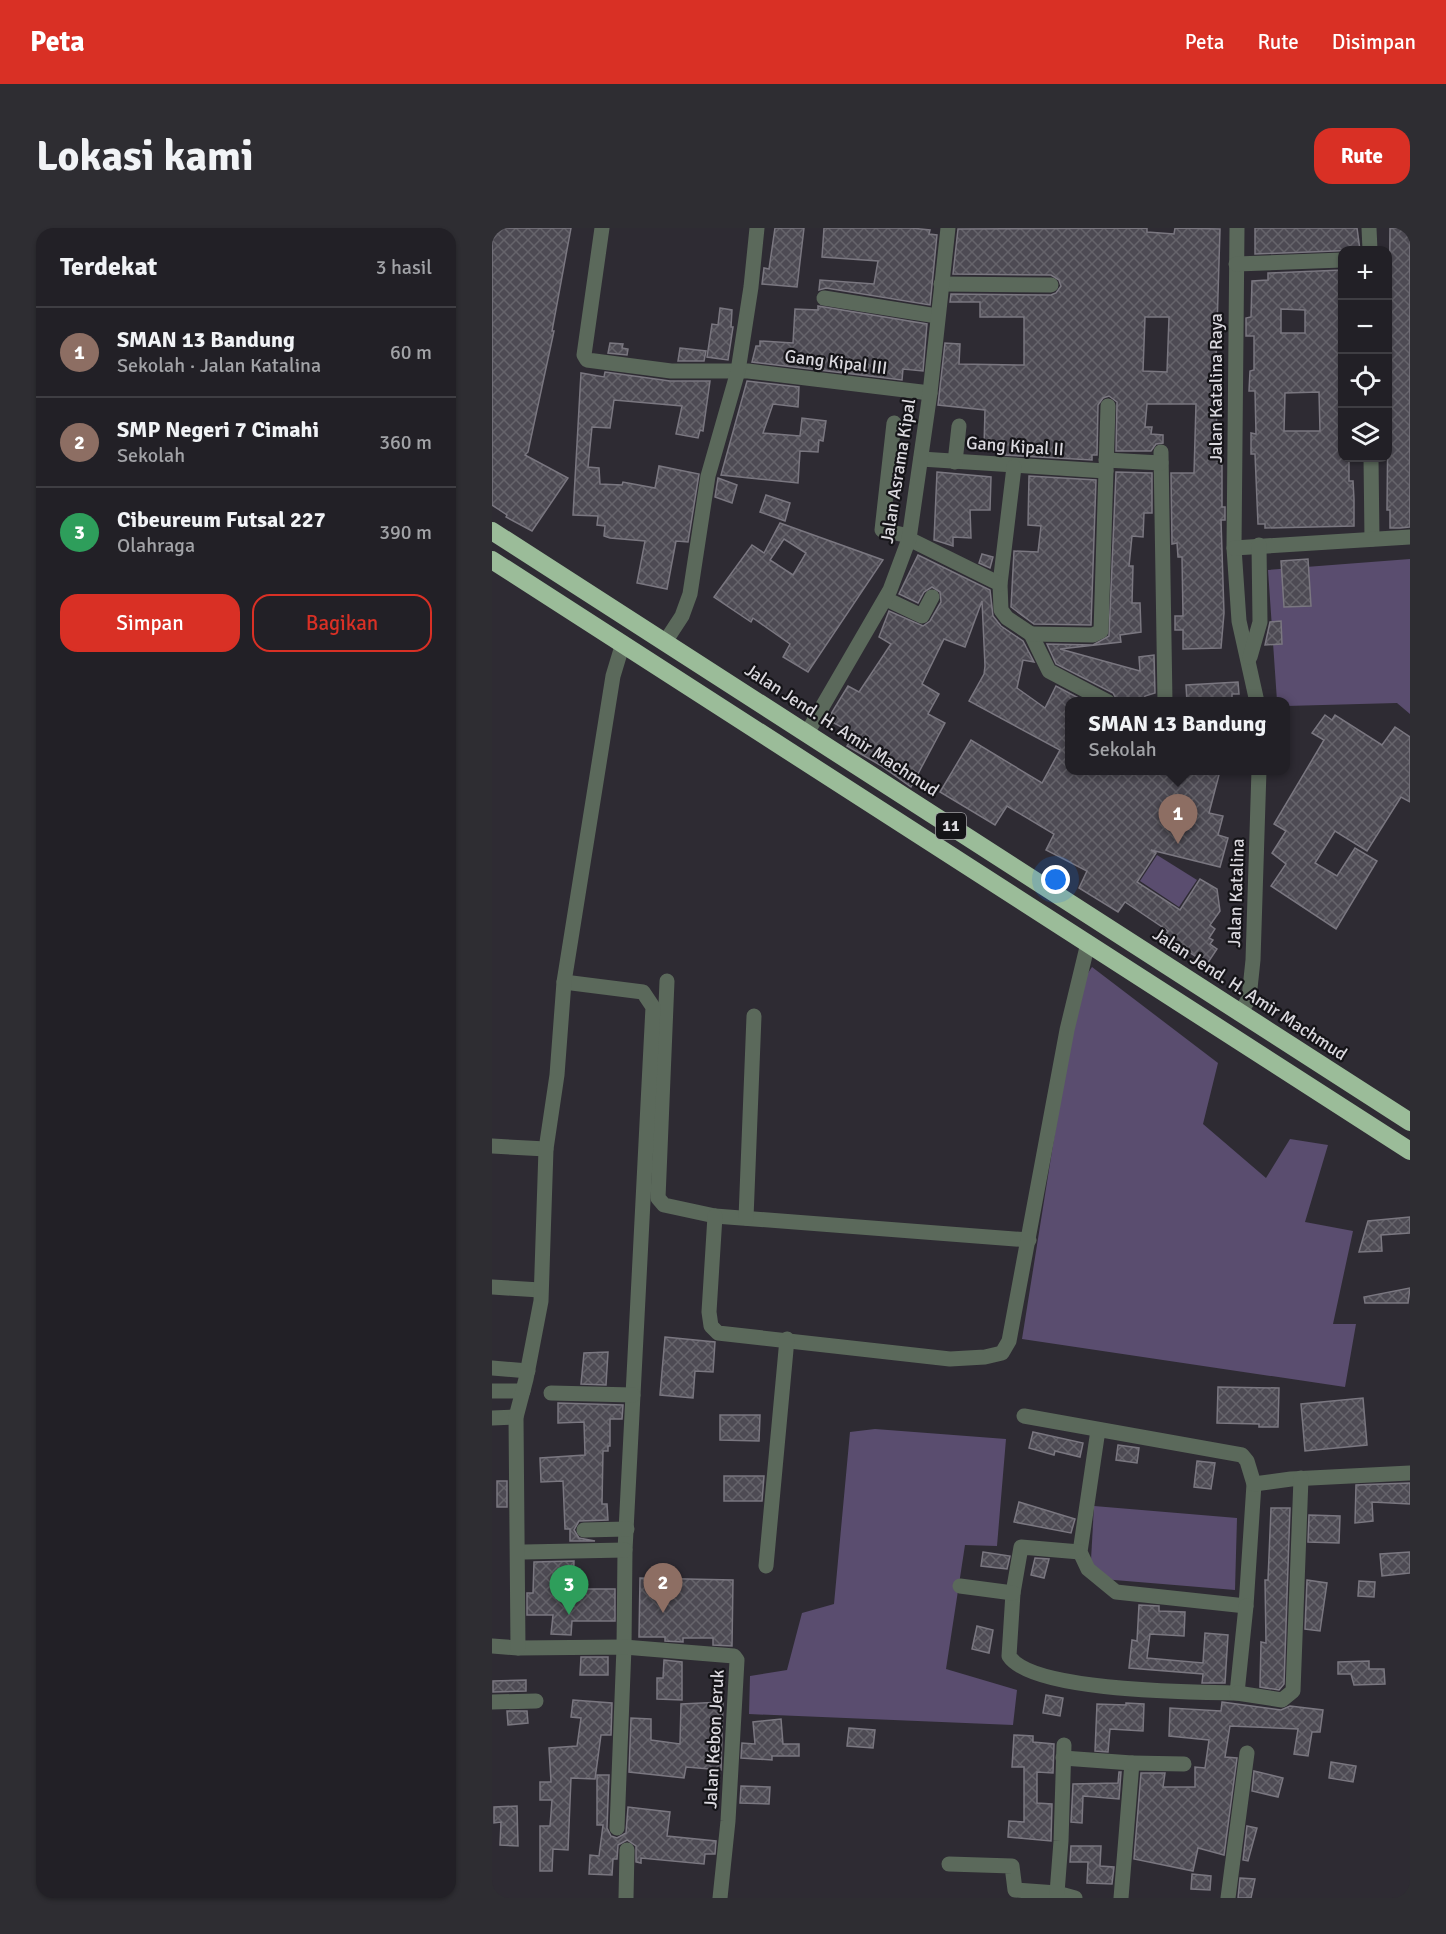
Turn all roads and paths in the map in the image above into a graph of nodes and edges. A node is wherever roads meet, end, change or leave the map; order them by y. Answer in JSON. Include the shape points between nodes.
{"nodes":[{"id":1,"x":602,"y":228,"type":"edge"},
{"id":2,"x":758,"y":228,"type":"edge"},
{"id":3,"x":948,"y":228,"type":"edge"},
{"id":4,"x":1237,"y":228,"type":"edge"},
{"id":5,"x":1370,"y":228,"type":"edge"},
{"id":6,"x":1370,"y":246,"type":"edge"},
{"id":7,"x":1338,"y":260,"type":"edge"},
{"id":8,"x":1236,"y":264,"type":"junction"},
{"id":9,"x":941,"y":284,"type":"junction"},
{"id":10,"x":1051,"y":285,"type":"dead end"},
{"id":11,"x":824,"y":298,"type":"dead end"},
{"id":12,"x":937,"y":316,"type":"junction"},
{"id":13,"x":738,"y":371,"type":"junction"},
{"id":14,"x":930,"y":393,"type":"junction"},
{"id":15,"x":1108,"y":406,"type":"dead end"},
{"id":16,"x":894,"y":423,"type":"dead end"},
{"id":17,"x":959,"y":426,"type":"dead end"},
{"id":18,"x":921,"y":459,"type":"junction"},
{"id":19,"x":955,"y":462,"type":"junction"},
{"id":20,"x":1371,"y":462,"type":"edge"},
{"id":21,"x":1106,"y":466,"type":"junction"},
{"id":22,"x":1014,"y":467,"type":"junction"},
{"id":23,"x":492,"y":531,"type":"edge"},
{"id":24,"x":1410,"y":537,"type":"edge"},
{"id":25,"x":909,"y":538,"type":"junction"},
{"id":26,"x":1372,"y":539,"type":"junction"},
{"id":27,"x":1259,"y":545,"type":"junction"},
{"id":28,"x":1234,"y":548,"type":"junction"},
{"id":29,"x":492,"y":560,"type":"edge"},
{"id":30,"x":1000,"y":584,"type":"junction"},
{"id":31,"x":932,"y":597,"type":"dead end"},
{"id":32,"x":886,"y":599,"type":"junction"},
{"id":33,"x":1031,"y":634,"type":"junction"},
{"id":34,"x":665,"y":642,"type":"junction"},
{"id":35,"x":623,"y":644,"type":"junction"},
{"id":36,"x":1249,"y":660,"type":"junction"},
{"id":37,"x":1098,"y":697,"type":"edge"},
{"id":38,"x":1165,"y":697,"type":"edge"},
{"id":39,"x":1256,"y":697,"type":"edge"},
{"id":40,"x":807,"y":733,"type":"junction"},
{"id":41,"x":1259,"y":775,"type":"edge"},
{"id":42,"x":925,"y":809,"type":"junction"},
{"id":43,"x":911,"y":830,"type":"junction"},
{"id":44,"x":960,"y":832,"type":"junction"},
{"id":45,"x":947,"y":853,"type":"junction"},
{"id":46,"x":1088,"y":943,"type":"junction"},
{"id":47,"x":667,"y":981,"type":"dead end"},
{"id":48,"x":564,"y":982,"type":"junction"},
{"id":49,"x":1240,"y":1014,"type":"junction"},
{"id":50,"x":754,"y":1016,"type":"dead end"},
{"id":51,"x":1410,"y":1122,"type":"edge"},
{"id":52,"x":492,"y":1146,"type":"edge"},
{"id":53,"x":546,"y":1149,"type":"junction"},
{"id":54,"x":1410,"y":1151,"type":"edge"},
{"id":55,"x":715,"y":1216,"type":"junction"},
{"id":56,"x":746,"y":1218,"type":"junction"},
{"id":57,"x":1029,"y":1240,"type":"junction"},
{"id":58,"x":492,"y":1287,"type":"edge"},
{"id":59,"x":540,"y":1290,"type":"junction"},
{"id":60,"x":787,"y":1339,"type":"junction"},
{"id":61,"x":492,"y":1368,"type":"edge"},
{"id":62,"x":528,"y":1371,"type":"junction"},
{"id":63,"x":492,"y":1391,"type":"edge"},
{"id":64,"x":523,"y":1391,"type":"junction"},
{"id":65,"x":551,"y":1393,"type":"dead end"},
{"id":66,"x":633,"y":1395,"type":"junction"},
{"id":67,"x":516,"y":1416,"type":"junction"},
{"id":68,"x":1024,"y":1416,"type":"dead end"},
{"id":69,"x":492,"y":1418,"type":"edge"},
{"id":70,"x":1098,"y":1430,"type":"junction"},
{"id":71,"x":1410,"y":1473,"type":"edge"},
{"id":72,"x":1301,"y":1478,"type":"junction"},
{"id":73,"x":1254,"y":1484,"type":"junction"},
{"id":74,"x":627,"y":1529,"type":"junction"},
{"id":75,"x":584,"y":1530,"type":"dead end"},
{"id":76,"x":625,"y":1550,"type":"junction"},
{"id":77,"x":524,"y":1552,"type":"dead end"},
{"id":78,"x":1080,"y":1552,"type":"junction"},
{"id":79,"x":766,"y":1566,"type":"dead end"},
{"id":80,"x":960,"y":1587,"type":"dead end"},
{"id":81,"x":1013,"y":1593,"type":"junction"},
{"id":82,"x":1246,"y":1606,"type":"junction"},
{"id":83,"x":492,"y":1646,"type":"edge"},
{"id":84,"x":624,"y":1647,"type":"junction"},
{"id":85,"x":518,"y":1648,"type":"junction"},
{"id":86,"x":1237,"y":1694,"type":"junction"},
{"id":87,"x":536,"y":1701,"type":"dead end"},
{"id":88,"x":492,"y":1702,"type":"edge"},
{"id":89,"x":1247,"y":1753,"type":"dead end"},
{"id":90,"x":1132,"y":1763,"type":"junction"},
{"id":91,"x":1184,"y":1764,"type":"dead end"},
{"id":92,"x":617,"y":1828,"type":"dead end"},
{"id":93,"x":627,"y":1850,"type":"dead end"},
{"id":94,"x":950,"y":1864,"type":"dead end"},
{"id":95,"x":1057,"y":1893,"type":"junction"},
{"id":96,"x":626,"y":1898,"type":"edge"},
{"id":97,"x":720,"y":1898,"type":"edge"},
{"id":98,"x":1075,"y":1898,"type":"edge"},
{"id":99,"x":1121,"y":1898,"type":"edge"},
{"id":100,"x":1228,"y":1898,"type":"edge"}],
"edges":[{"from":1,"to":13,"type":"street","name":"Gang Kipal III","via":[[585,358],[671,371]]},
{"from":2,"to":13,"type":"street"},
{"from":3,"to":9,"type":"street","name":"Jalan Asrama Kipal"},
{"from":4,"to":8,"type":"street","name":"Jalan Katalina Raya"},
{"from":5,"to":6,"type":"street"},
{"from":7,"to":8,"type":"street"},
{"from":8,"to":28,"type":"street","name":"Jalan Katalina Raya"},
{"from":9,"to":10,"type":"street"},
{"from":9,"to":12,"type":"street","name":"Jalan Asrama Kipal"},
{"from":11,"to":12,"type":"street"},
{"from":12,"to":14,"type":"street","name":"Jalan Asrama Kipal"},
{"from":13,"to":14,"type":"street","name":"Gang Kipal III"},
{"from":13,"to":34,"type":"street","via":[[708,476],[690,594],[682,616]]},
{"from":14,"to":18,"type":"street","name":"Jalan Asrama Kipal"},
{"from":15,"to":21,"type":"street"},
{"from":16,"to":25,"type":"street","via":[[882,530]]},
{"from":17,"to":19,"type":"street"},
{"from":18,"to":19,"type":"street","name":"Gang Kipal II"},
{"from":18,"to":25,"type":"street","name":"Jalan Asrama Kipal"},
{"from":19,"to":22,"type":"street","name":"Gang Kipal II"},
{"from":20,"to":26,"type":"street"},
{"from":21,"to":22,"type":"street","name":"Gang Kipal II"},
{"from":21,"to":33,"type":"street","via":[[1101,631],[1093,635]]},
{"from":21,"to":38,"type":"street","name":"Gang Kipal II","via":[[1161,457]]},
{"from":22,"to":30,"type":"street"},
{"from":23,"to":34,"type":"highway","name":"Jalan Jend. H. Amir Machmud","number":"11"},
{"from":24,"to":26,"type":"street"},
{"from":25,"to":30,"type":"street"},
{"from":25,"to":32,"type":"street","name":"Jalan Asrama Kipal"},
{"from":26,"to":27,"type":"street"},
{"from":27,"to":28,"type":"street"},
{"from":27,"to":36,"type":"street","via":[[1260,622]]},
{"from":28,"to":36,"type":"street","via":[[1239,621]]},
{"from":29,"to":35,"type":"highway","number":"11"},
{"from":30,"to":33,"type":"street","via":[[1001,610]]},
{"from":31,"to":32,"type":"street","via":[[922,616]]},
{"from":32,"to":40,"type":"street","name":"Jalan Asrama Kipal"},
{"from":33,"to":37,"type":"street","via":[[1049,671]]},
{"from":34,"to":40,"type":"highway","name":"Jalan Jend. H. Amir Machmud","number":"11"},
{"from":35,"to":43,"type":"highway","number":"11"},
{"from":35,"to":48,"type":"street","via":[[609,695]]},
{"from":36,"to":39,"type":"street"},
{"from":40,"to":42,"type":"highway","name":"Jalan Jend. H. Amir Machmud","number":"11"},
{"from":41,"to":49,"type":"street","name":"Jalan Katalina","via":[[1253,960],[1249,998]]},
{"from":42,"to":43,"type":"highway"},
{"from":42,"to":44,"type":"highway","name":"Jalan Jend. H. Amir Machmud","number":"11"},
{"from":43,"to":45,"type":"highway","number":"11"},
{"from":44,"to":45,"type":"highway"},
{"from":44,"to":49,"type":"highway","name":"Jalan Jend. H. Amir Machmud","number":"11"},
{"from":45,"to":46,"type":"highway","number":"11"},
{"from":46,"to":54,"type":"highway","number":"11"},
{"from":46,"to":57,"type":"street","via":[[1074,997]]},
{"from":47,"to":55,"type":"street","via":[[658,1198],[664,1205]]},
{"from":48,"to":53,"type":"street","via":[[557,1075]]},
{"from":48,"to":66,"type":"street","via":[[643,992],[653,1005]]},
{"from":49,"to":51,"type":"highway","name":"Jalan Jend. H. Amir Machmud","number":"11"},
{"from":50,"to":56,"type":"street"},
{"from":52,"to":53,"type":"street"},
{"from":53,"to":59,"type":"street"},
{"from":55,"to":56,"type":"street"},
{"from":55,"to":60,"type":"street","via":[[709,1312],[714,1330]]},
{"from":56,"to":57,"type":"street"},
{"from":57,"to":60,"type":"street","via":[[1007,1348],[995,1356],[950,1359]]},
{"from":58,"to":59,"type":"street"},
{"from":59,"to":62,"type":"street"},
{"from":60,"to":79,"type":"street"},
{"from":61,"to":62,"type":"street"},
{"from":62,"to":64,"type":"street"},
{"from":63,"to":64,"type":"street"},
{"from":64,"to":67,"type":"street"},
{"from":65,"to":66,"type":"street"},
{"from":66,"to":74,"type":"street"},
{"from":67,"to":69,"type":"street"},
{"from":67,"to":85,"type":"street"},
{"from":68,"to":70,"type":"street"},
{"from":70,"to":73,"type":"street","via":[[1242,1455]]},
{"from":70,"to":78,"type":"street"},
{"from":71,"to":72,"type":"street"},
{"from":72,"to":73,"type":"street"},
{"from":72,"to":86,"type":"street","via":[[1293,1691],[1282,1700]]},
{"from":73,"to":82,"type":"street"},
{"from":74,"to":75,"type":"street"},
{"from":74,"to":76,"type":"street"},
{"from":76,"to":77,"type":"street"},
{"from":76,"to":84,"type":"street"},
{"from":78,"to":81,"type":"street","via":[[1020,1548]]},
{"from":78,"to":82,"type":"street","via":[[1088,1569],[1116,1592]]},
{"from":80,"to":81,"type":"street"},
{"from":81,"to":86,"type":"street","via":[[1009,1656],[1019,1668],[1107,1689]]},
{"from":82,"to":86,"type":"street"},
{"from":83,"to":85,"type":"street"},
{"from":84,"to":85,"type":"street"},
{"from":84,"to":92,"type":"street"},
{"from":84,"to":97,"type":"street","name":"Jalan Kebon Jeruk","via":[[737,1659]]},
{"from":87,"to":88,"type":"street"},
{"from":89,"to":100,"type":"street"},
{"from":90,"to":91,"type":"street"},
{"from":90,"to":95,"type":"street","via":[[1063,1751]]},
{"from":90,"to":99,"type":"street"},
{"from":93,"to":96,"type":"street"},
{"from":94,"to":95,"type":"street","via":[[1012,1866],[1014,1890]]},
{"from":95,"to":98,"type":"street"}]}
